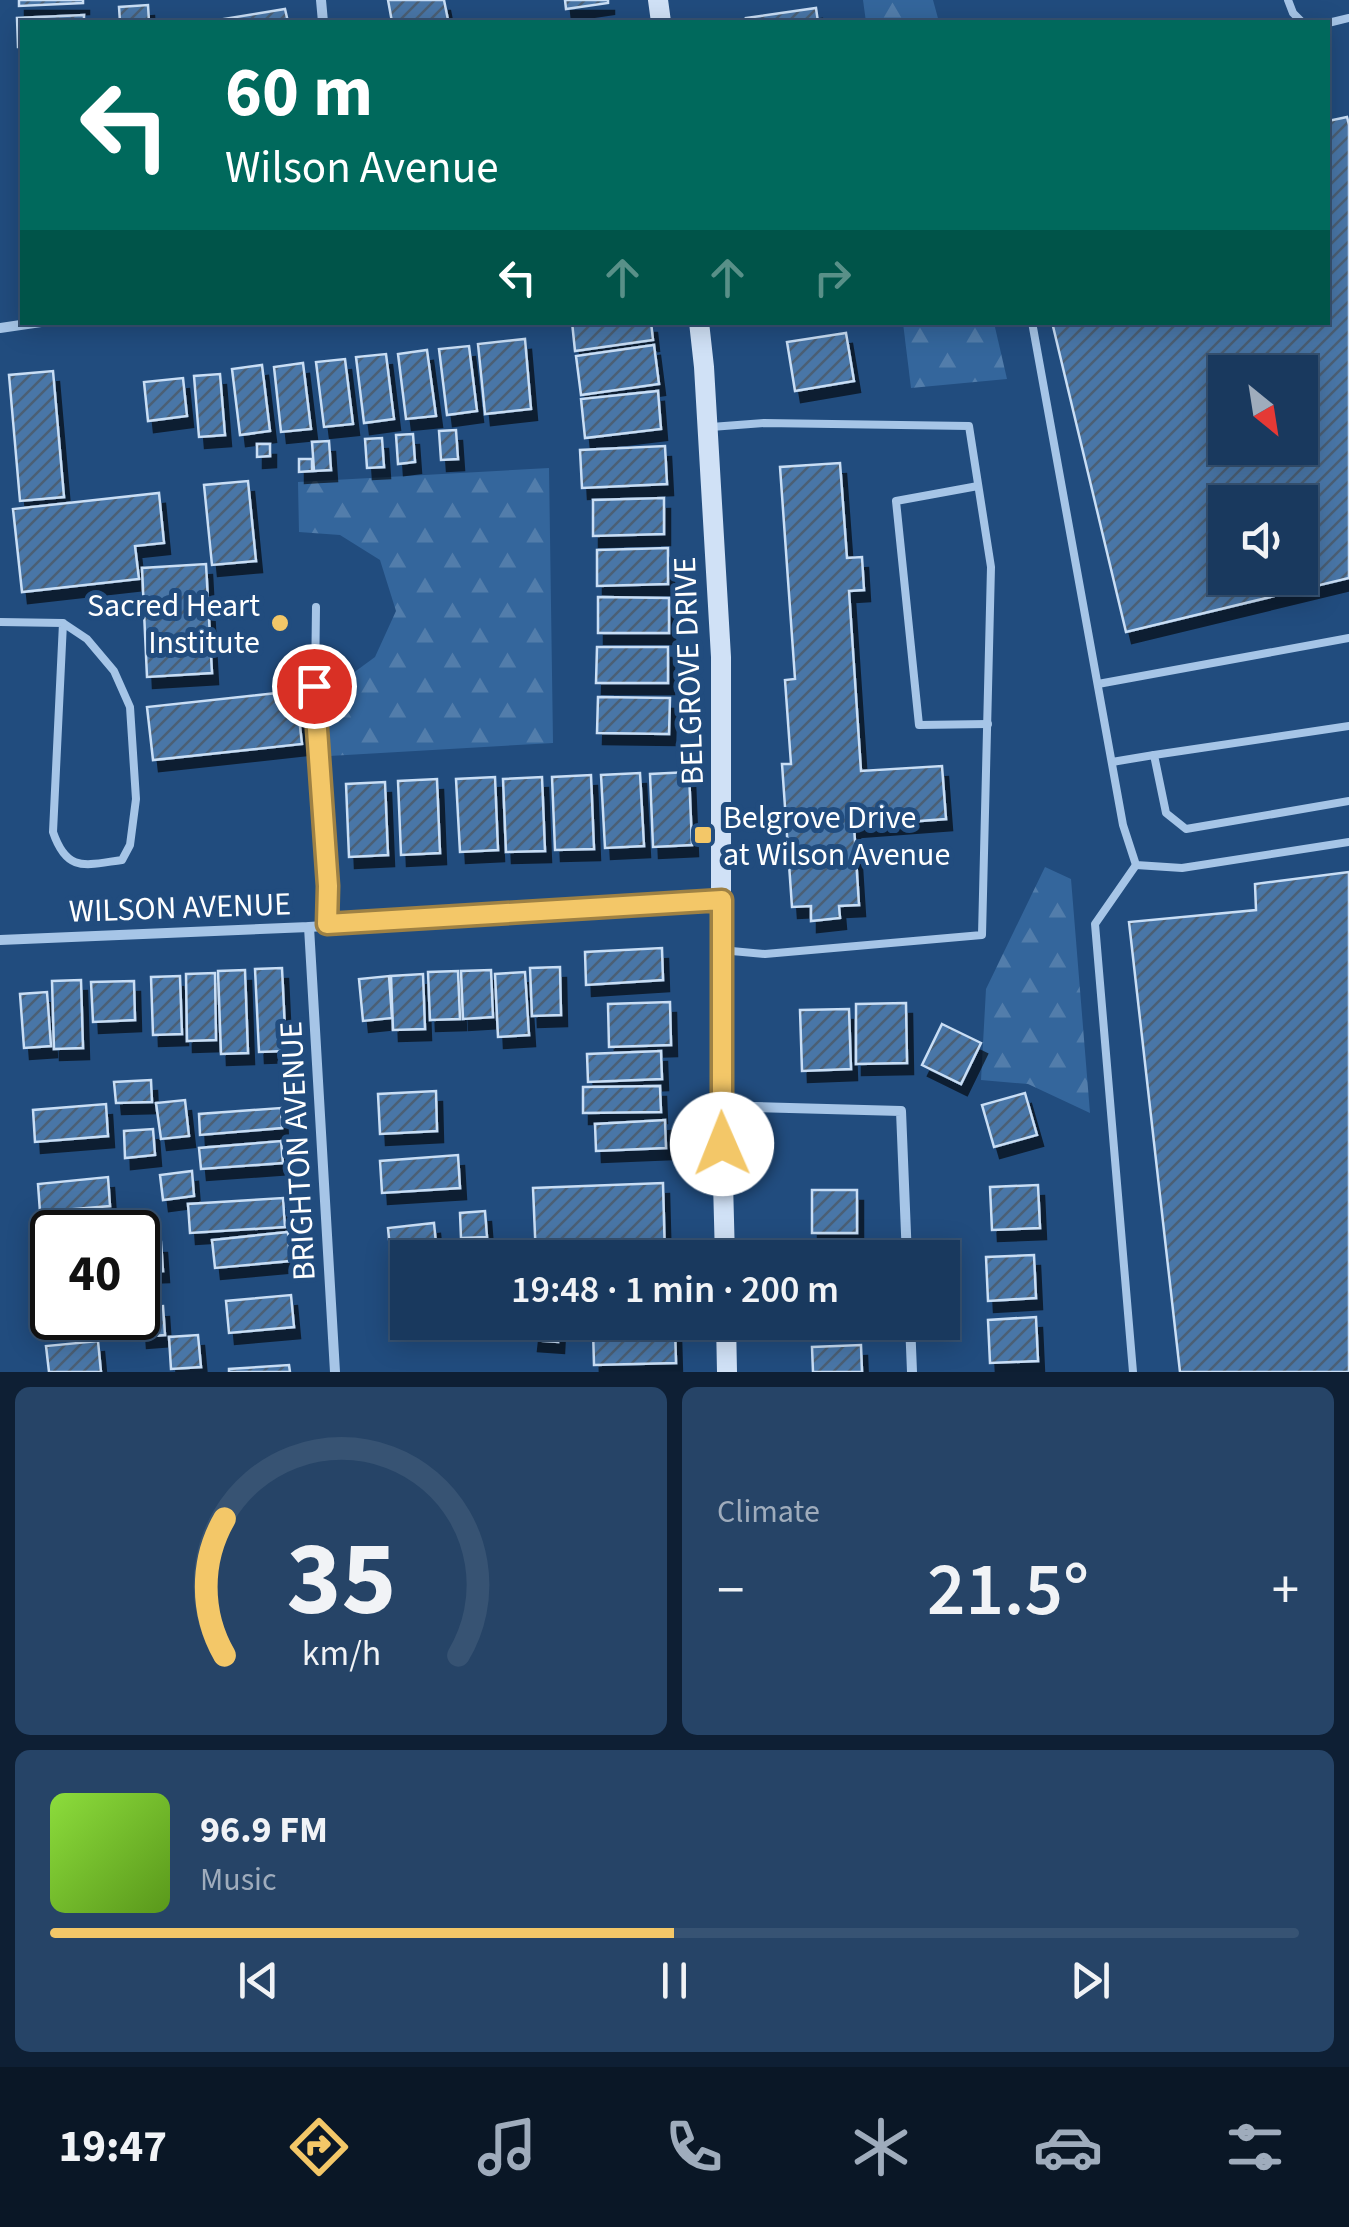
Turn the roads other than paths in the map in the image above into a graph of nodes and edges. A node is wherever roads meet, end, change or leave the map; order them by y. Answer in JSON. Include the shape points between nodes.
{"nodes":[{"id":1,"x":699,"y":325,"type":"edge"},
{"id":2,"x":1033,"y":325,"type":"edge"},
{"id":3,"x":708,"y":427,"type":"junction"},
{"id":4,"x":978,"y":486,"type":"junction"},
{"id":5,"x":316,"y":607,"type":"dead end"},
{"id":6,"x":0,"y":622,"type":"edge"},
{"id":7,"x":63,"y":622,"type":"junction"},
{"id":8,"x":1349,"y":638,"type":"edge"},
{"id":9,"x":1098,"y":684,"type":"junction"},
{"id":10,"x":988,"y":724,"type":"junction"},
{"id":11,"x":1349,"y":726,"type":"edge"},
{"id":12,"x":1154,"y":755,"type":"junction"},
{"id":13,"x":1112,"y":762,"type":"junction"},
{"id":14,"x":1349,"y":801,"type":"edge"},
{"id":15,"x":1349,"y":842,"type":"edge"},
{"id":16,"x":1136,"y":865,"type":"junction"},
{"id":17,"x":722,"y":900,"type":"junction"},
{"id":18,"x":327,"y":924,"type":"junction"},
{"id":19,"x":309,"y":927,"type":"junction"},
{"id":20,"x":0,"y":940,"type":"edge"},
{"id":21,"x":721,"y":950,"type":"junction"},
{"id":22,"x":722,"y":1106,"type":"junction"},
{"id":23,"x":724,"y":1240,"type":"edge"},
{"id":24,"x":906,"y":1240,"type":"edge"},
{"id":25,"x":726,"y":1340,"type":"edge"},
{"id":26,"x":911,"y":1340,"type":"edge"},
{"id":27,"x":336,"y":1372,"type":"edge"},
{"id":28,"x":727,"y":1372,"type":"edge"},
{"id":29,"x":912,"y":1372,"type":"edge"},
{"id":30,"x":1133,"y":1372,"type":"edge"}],
"edges":[{"from":1,"to":3,"type":"street","name":"BELGROVE DRIVE"},
{"from":2,"to":9,"type":"lane"},
{"from":3,"to":4,"type":"lane","via":[[969,426]]},
{"from":3,"to":17,"type":"street","name":"BELGROVE DRIVE","via":[[721,657]]},
{"from":4,"to":10,"type":"lane","via":[[991,567]]},
{"from":4,"to":10,"type":"lane","via":[[896,501],[919,725]]},
{"from":5,"to":18,"type":"lane"},
{"from":6,"to":7,"type":"lane"},
{"from":7,"to":7,"type":"lane","via":[[53,832],[60,853],[81,866],[122,860],[136,799],[130,707],[114,672]]},
{"from":8,"to":9,"type":"lane"},
{"from":9,"to":13,"type":"lane"},
{"from":10,"to":21,"type":"lane","via":[[982,934],[765,954]]},
{"from":11,"to":12,"type":"lane"},
{"from":12,"to":13,"type":"lane"},
{"from":12,"to":14,"type":"lane","via":[[1166,812],[1186,829]]},
{"from":13,"to":16,"type":"lane"},
{"from":15,"to":16,"type":"lane","via":[[1182,868]]},
{"from":16,"to":30,"type":"lane","via":[[1095,924]]},
{"from":17,"to":18,"type":"street","name":"WILSON AVENUE"},
{"from":17,"to":21,"type":"street","name":"BELGROVE DRIVE"},
{"from":18,"to":19,"type":"street","name":"WILSON AVENUE"},
{"from":19,"to":20,"type":"street","name":"WILSON AVENUE"},
{"from":19,"to":27,"type":"street","name":"BRIGHTON AVENUE"},
{"from":21,"to":22,"type":"street","name":"BELGROVE DRIVE"},
{"from":22,"to":23,"type":"street","name":"BELGROVE DRIVE"},
{"from":22,"to":24,"type":"street","via":[[902,1111]]},
{"from":25,"to":28,"type":"street"},
{"from":26,"to":29,"type":"street"}]}
